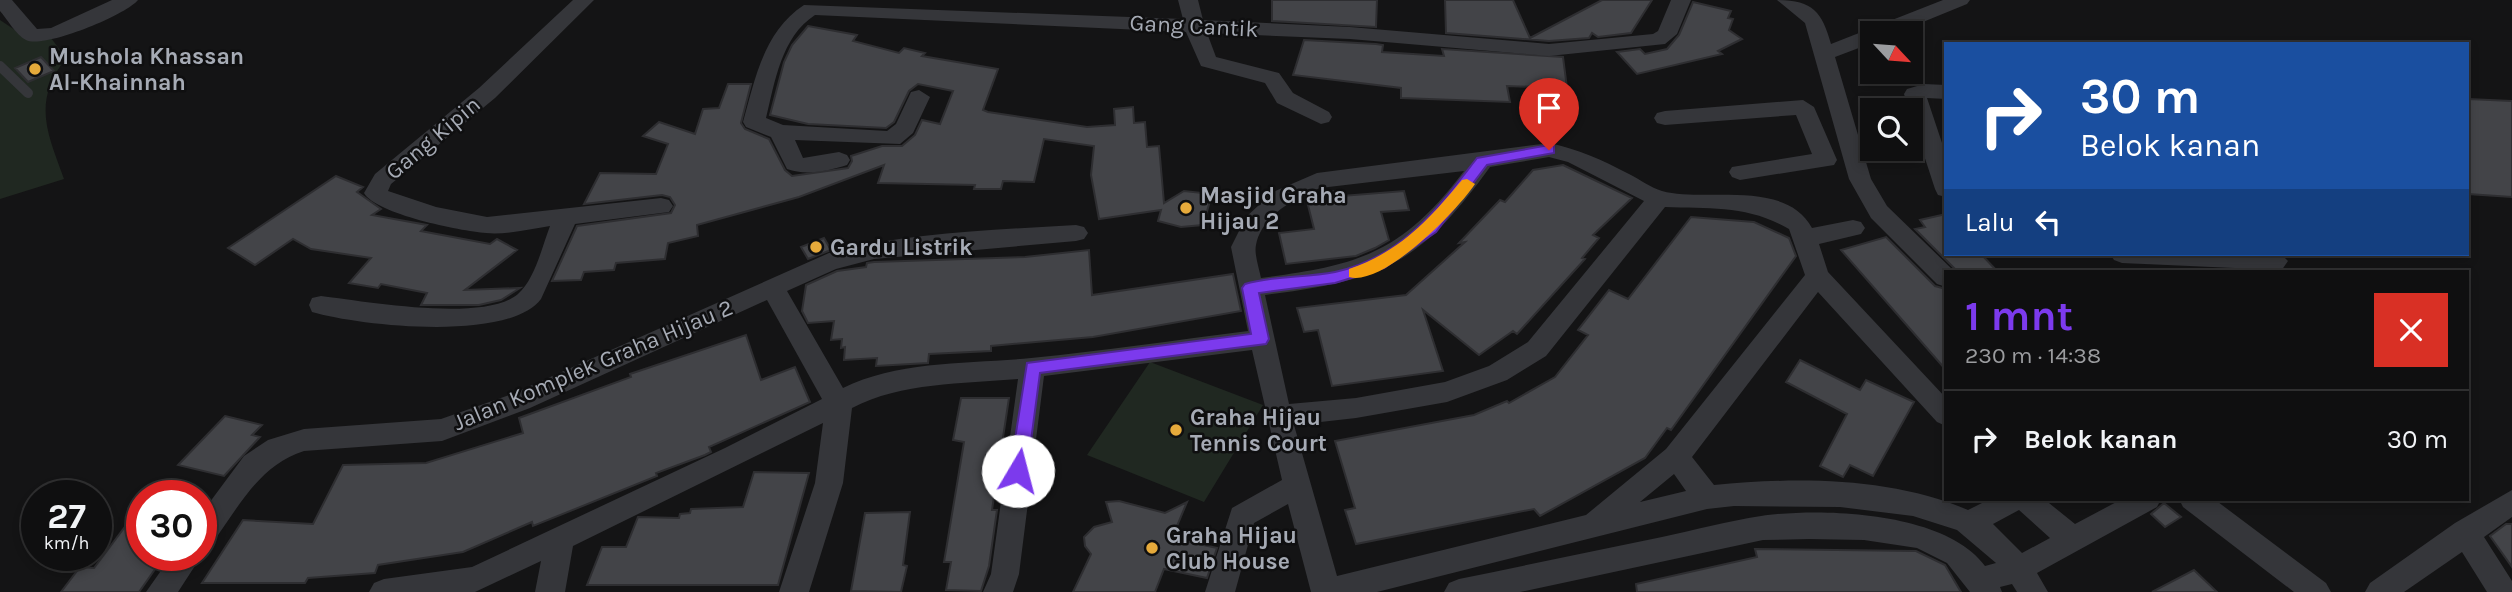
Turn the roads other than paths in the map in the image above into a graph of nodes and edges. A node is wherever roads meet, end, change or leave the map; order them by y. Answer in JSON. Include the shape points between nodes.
{"nodes":[{"id":1,"x":1,"y":0,"type":"edge"},
{"id":2,"x":128,"y":0,"type":"edge"},
{"id":3,"x":584,"y":0,"type":"edge"},
{"id":4,"x":1188,"y":0,"type":"edge"},
{"id":5,"x":1681,"y":0,"type":"edge"},
{"id":6,"x":1787,"y":0,"type":"edge"},
{"id":7,"x":1960,"y":0,"type":"edge"},
{"id":8,"x":796,"y":6,"type":"edge"},
{"id":9,"x":1908,"y":21,"type":"edge"},
{"id":10,"x":1196,"y":26,"type":"junction"},
{"id":11,"x":1860,"y":40,"type":"edge"},
{"id":12,"x":1822,"y":51,"type":"junction"},
{"id":13,"x":0,"y":66,"type":"edge"},
{"id":14,"x":1944,"y":92,"type":"edge"},
{"id":15,"x":28,"y":93,"type":"dead end"},
{"id":16,"x":919,"y":97,"type":"dead end"},
{"id":17,"x":1321,"y":117,"type":"dead end"},
{"id":18,"x":1665,"y":118,"type":"dead end"},
{"id":19,"x":1844,"y":128,"type":"junction"},
{"id":20,"x":1814,"y":130,"type":"junction"},
{"id":21,"x":780,"y":132,"type":"junction"},
{"id":22,"x":839,"y":160,"type":"dead end"},
{"id":23,"x":1483,"y":161,"type":"junction"},
{"id":24,"x":1740,"y":172,"type":"dead end"},
{"id":25,"x":1944,"y":182,"type":"edge"},
{"id":26,"x":1659,"y":200,"type":"junction"},
{"id":27,"x":661,"y":206,"type":"dead end"},
{"id":28,"x":566,"y":217,"type":"junction"},
{"id":29,"x":1853,"y":228,"type":"dead end"},
{"id":30,"x":1076,"y":233,"type":"dead end"},
{"id":31,"x":1806,"y":238,"type":"junction"},
{"id":32,"x":2136,"y":256,"type":"edge"},
{"id":33,"x":2276,"y":262,"type":"edge"},
{"id":34,"x":2201,"y":265,"type":"edge"},
{"id":35,"x":1817,"y":276,"type":"junction"},
{"id":36,"x":1944,"y":276,"type":"edge"},
{"id":37,"x":1250,"y":288,"type":"junction"},
{"id":38,"x":773,"y":289,"type":"junction"},
{"id":39,"x":321,"y":305,"type":"dead end"},
{"id":40,"x":1260,"y":339,"type":"junction"},
{"id":41,"x":1032,"y":368,"type":"junction"},
{"id":42,"x":839,"y":405,"type":"junction"},
{"id":43,"x":1944,"y":413,"type":"edge"},
{"id":44,"x":1278,"y":416,"type":"junction"},
{"id":45,"x":1676,"y":457,"type":"junction"},
{"id":46,"x":1297,"y":485,"type":"junction"},
{"id":47,"x":1707,"y":497,"type":"junction"},
{"id":48,"x":2011,"y":501,"type":"edge"},
{"id":49,"x":2027,"y":501,"type":"edge"},
{"id":50,"x":2143,"y":501,"type":"edge"},
{"id":51,"x":2196,"y":501,"type":"edge"},
{"id":52,"x":2512,"y":502,"type":"edge"},
{"id":53,"x":217,"y":514,"type":"edge"},
{"id":54,"x":1969,"y":523,"type":"junction"},
{"id":55,"x":1589,"y":526,"type":"junction"},
{"id":56,"x":2465,"y":532,"type":"junction"},
{"id":57,"x":560,"y":538,"type":"junction"},
{"id":58,"x":2072,"y":539,"type":"junction"},
{"id":59,"x":176,"y":571,"type":"edge"},
{"id":60,"x":2026,"y":580,"type":"edge"},
{"id":61,"x":472,"y":585,"type":"edge"},
{"id":62,"x":1983,"y":586,"type":"edge"},
{"id":63,"x":161,"y":592,"type":"edge"},
{"id":64,"x":384,"y":592,"type":"edge"},
{"id":65,"x":550,"y":592,"type":"edge"},
{"id":66,"x":794,"y":592,"type":"edge"},
{"id":67,"x":998,"y":592,"type":"edge"},
{"id":68,"x":1220,"y":592,"type":"edge"},
{"id":69,"x":1326,"y":592,"type":"edge"},
{"id":70,"x":1459,"y":592,"type":"edge"},
{"id":71,"x":2316,"y":592,"type":"edge"},
{"id":72,"x":2380,"y":592,"type":"edge"},
{"id":73,"x":2503,"y":592,"type":"edge"}],
"edges":[{"from":1,"to":2,"type":"street","via":[[32,35],[55,34]]},
{"from":3,"to":28,"type":"street","name":"Gang Kipin","via":[[487,93],[383,179],[375,193],[434,215],[487,226]]},
{"from":4,"to":10,"type":"street"},
{"from":5,"to":10,"type":"street","name":"Gang Cantik","via":[[1663,37],[1585,49]]},
{"from":6,"to":12,"type":"street","via":[[1814,20]]},
{"from":7,"to":9,"type":"street"},
{"from":8,"to":10,"type":"street","name":"Gang Cantik"},
{"from":8,"to":21,"type":"street","name":"Gang Cantik","via":[[767,75],[754,122]]},
{"from":10,"to":17,"type":"street","via":[[1208,61],[1272,78],[1285,98]]},
{"from":11,"to":12,"type":"street"},
{"from":12,"to":19,"type":"street"},
{"from":13,"to":15,"type":"lane"},
{"from":14,"to":25,"type":"street","via":[[1915,94]]},
{"from":16,"to":21,"type":"street","via":[[905,128],[892,139]]},
{"from":18,"to":20,"type":"street","via":[[1803,107]]},
{"from":19,"to":20,"type":"street"},
{"from":19,"to":36,"type":"street","via":[[1860,179],[1879,212]]},
{"from":20,"to":24,"type":"street","via":[[1826,160]]},
{"from":21,"to":22,"type":"street","via":[[795,164]]},
{"from":23,"to":26,"type":"street","via":[[1535,150],[1561,151]]},
{"from":23,"to":37,"type":"street","via":[[1430,228],[1379,264],[1335,277]]},
{"from":23,"to":37,"type":"street","via":[[1317,181],[1296,188],[1267,208],[1248,231],[1243,247]]},
{"from":26,"to":31,"type":"street","via":[[1761,205],[1795,219]]},
{"from":26,"to":44,"type":"street","via":[[1537,349],[1498,373],[1447,392]]},
{"from":27,"to":28,"type":"street","name":"Gang Kipin"},
{"from":28,"to":39,"type":"street","via":[[530,296],[516,308],[461,319]]},
{"from":29,"to":31,"type":"street"},
{"from":30,"to":38,"type":"street","name":"Jalan Komplek Graha Hijau 2","via":[[874,250],[829,262]]},
{"from":31,"to":35,"type":"street"},
{"from":32,"to":34,"type":"street"},
{"from":33,"to":34,"type":"street"},
{"from":35,"to":43,"type":"street"},
{"from":35,"to":45,"type":"street"},
{"from":37,"to":40,"type":"street"},
{"from":38,"to":42,"type":"street"},
{"from":38,"to":53,"type":"street","name":"Jalan Komplek Graha Hijau 2","via":[[521,401],[442,430],[304,440],[278,448],[254,464]]},
{"from":40,"to":41,"type":"street"},
{"from":40,"to":44,"type":"street"},
{"from":41,"to":42,"type":"street","via":[[918,377],[863,390]]},
{"from":41,"to":67,"type":"street"},
{"from":42,"to":57,"type":"street"},
{"from":42,"to":66,"type":"street","via":[[829,483]]},
{"from":44,"to":46,"type":"street"},
{"from":45,"to":47,"type":"street"},
{"from":45,"to":55,"type":"street"},
{"from":46,"to":68,"type":"street","via":[[1242,516]]},
{"from":46,"to":69,"type":"street"},
{"from":47,"to":54,"type":"street","via":[[1746,492],[1862,498],[1916,506]]},
{"from":47,"to":55,"type":"street"},
{"from":48,"to":54,"type":"street"},
{"from":49,"to":58,"type":"street"},
{"from":50,"to":58,"type":"street"},
{"from":51,"to":71,"type":"street"},
{"from":52,"to":56,"type":"street"},
{"from":54,"to":60,"type":"street"},
{"from":55,"to":69,"type":"street"},
{"from":56,"to":72,"type":"street"},
{"from":56,"to":73,"type":"street"},
{"from":57,"to":61,"type":"street"},
{"from":57,"to":65,"type":"street"},
{"from":58,"to":60,"type":"street"},
{"from":59,"to":63,"type":"street"},
{"from":60,"to":62,"type":"street"},
{"from":61,"to":64,"type":"street"},
{"from":62,"to":70,"type":"street","via":[[1956,553],[1919,537],[1885,530],[1763,527]]}]}
